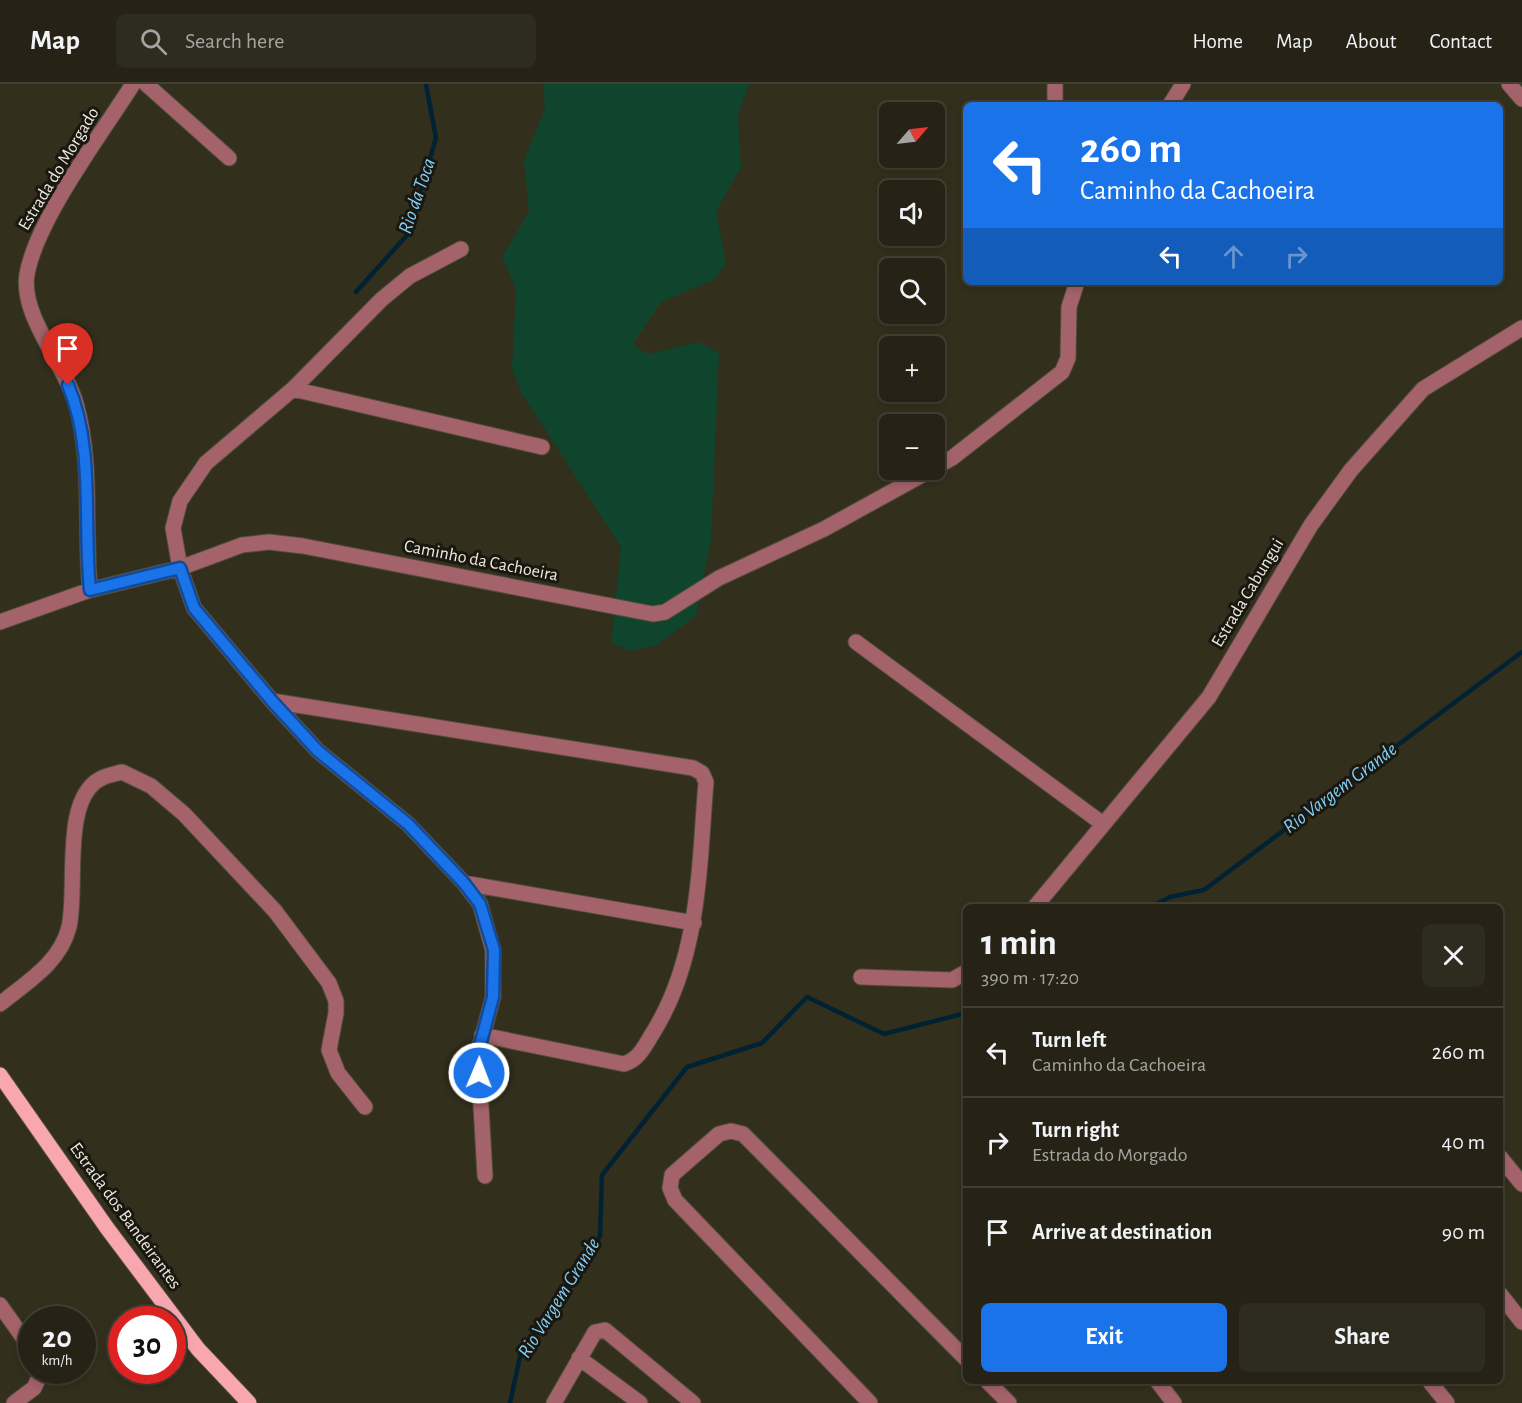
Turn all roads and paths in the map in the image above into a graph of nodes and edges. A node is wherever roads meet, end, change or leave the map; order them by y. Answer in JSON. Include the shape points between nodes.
{"nodes":[{"id":1,"x":133,"y":84,"type":"edge"},
{"id":2,"x":146,"y":84,"type":"edge"},
{"id":3,"x":1055,"y":84,"type":"edge"},
{"id":4,"x":1183,"y":84,"type":"edge"},
{"id":5,"x":1509,"y":84,"type":"edge"},
{"id":6,"x":1522,"y":99,"type":"edge"},
{"id":7,"x":1055,"y":102,"type":"edge"},
{"id":8,"x":1172,"y":102,"type":"edge"},
{"id":9,"x":229,"y":158,"type":"dead end"},
{"id":10,"x":461,"y":249,"type":"dead end"},
{"id":11,"x":1076,"y":285,"type":"edge"},
{"id":12,"x":1522,"y":328,"type":"edge"},
{"id":13,"x":293,"y":389,"type":"junction"},
{"id":14,"x":542,"y":447,"type":"dead end"},
{"id":15,"x":945,"y":462,"type":"edge"},
{"id":16,"x":913,"y":480,"type":"edge"},
{"id":17,"x":180,"y":568,"type":"junction"},
{"id":18,"x":90,"y":590,"type":"junction"},
{"id":19,"x":0,"y":622,"type":"edge"},
{"id":20,"x":856,"y":642,"type":"dead end"},
{"id":21,"x":272,"y":701,"type":"junction"},
{"id":22,"x":1103,"y":824,"type":"junction"},
{"id":23,"x":464,"y":883,"type":"junction"},
{"id":24,"x":1037,"y":904,"type":"edge"},
{"id":25,"x":694,"y":923,"type":"junction"},
{"id":26,"x":963,"y":974,"type":"edge"},
{"id":27,"x":861,"y":977,"type":"dead end"},
{"id":28,"x":0,"y":1004,"type":"edge"},
{"id":29,"x":482,"y":1035,"type":"junction"},
{"id":30,"x":0,"y":1075,"type":"edge"},
{"id":31,"x":365,"y":1107,"type":"dead end"},
{"id":32,"x":1503,"y":1161,"type":"edge"},
{"id":33,"x":485,"y":1176,"type":"dead end"},
{"id":34,"x":1522,"y":1184,"type":"edge"},
{"id":35,"x":1503,"y":1298,"type":"edge"},
{"id":36,"x":0,"y":1305,"type":"edge"},
{"id":37,"x":1522,"y":1322,"type":"edge"},
{"id":38,"x":18,"y":1330,"type":"edge"},
{"id":39,"x":963,"y":1356,"type":"edge"},
{"id":40,"x":579,"y":1358,"type":"junction"},
{"id":41,"x":36,"y":1384,"type":"edge"},
{"id":42,"x":990,"y":1384,"type":"edge"},
{"id":43,"x":1160,"y":1384,"type":"edge"},
{"id":44,"x":1432,"y":1384,"type":"edge"},
{"id":45,"x":14,"y":1403,"type":"edge"},
{"id":46,"x":249,"y":1403,"type":"edge"},
{"id":47,"x":554,"y":1403,"type":"edge"},
{"id":48,"x":640,"y":1403,"type":"edge"},
{"id":49,"x":693,"y":1403,"type":"edge"},
{"id":50,"x":870,"y":1403,"type":"edge"},
{"id":51,"x":1009,"y":1403,"type":"edge"},
{"id":52,"x":1174,"y":1403,"type":"edge"},
{"id":53,"x":1447,"y":1403,"type":"edge"}],
"edges":[{"from":1,"to":18,"type":"street","name":"Estrada do Morgado","via":[[57,205],[27,275],[34,318],[76,403],[83,444]]},
{"from":2,"to":9,"type":"street"},
{"from":3,"to":7,"type":"street"},
{"from":4,"to":8,"type":"street"},
{"from":5,"to":6,"type":"street"},
{"from":10,"to":13,"type":"street","via":[[410,276],[382,299]]},
{"from":11,"to":15,"type":"street","name":"Caminho da Cachoeira","via":[[1069,307],[1068,358],[1062,372]]},
{"from":12,"to":22,"type":"street","name":"Estrada Cabungui","via":[[1423,389],[1351,470],[1311,525],[1209,697]]},
{"from":13,"to":14,"type":"street"},
{"from":13,"to":17,"type":"street","via":[[206,463],[180,501],[173,528]]},
{"from":16,"to":17,"type":"street","name":"Caminho da Cachoeira","via":[[824,529],[719,578],[665,612],[653,614],[269,542],[242,545]]},
{"from":17,"to":18,"type":"street","name":"Caminho da Cachoeira"},
{"from":17,"to":21,"type":"street","via":[[194,608]]},
{"from":18,"to":19,"type":"street","name":"Caminho da Cachoeira"},
{"from":20,"to":22,"type":"street"},
{"from":21,"to":23,"type":"street","via":[[318,751],[408,824]]},
{"from":21,"to":25,"type":"street","via":[[693,768],[702,773],[706,782]]},
{"from":22,"to":24,"type":"street","name":"Estrada Cabungui"},
{"from":23,"to":25,"type":"street"},
{"from":23,"to":29,"type":"street","via":[[480,904],[494,950],[493,997]]},
{"from":25,"to":29,"type":"street","via":[[676,985],[660,1021],[634,1060],[624,1064]]},
{"from":26,"to":27,"type":"street","via":[[952,980]]},
{"from":28,"to":31,"type":"street","via":[[52,962],[68,928],[74,882],[72,836],[82,800],[99,779],[122,772],[151,786],[184,813],[275,911],[329,983],[336,1001],[329,1050],[338,1073]]},
{"from":29,"to":33,"type":"street","via":[[478,1053]]},
{"from":30,"to":46,"type":"main road","name":"Estrada dos Bandeirantes","via":[[198,1349]]},
{"from":32,"to":34,"type":"street"},
{"from":35,"to":37,"type":"street"},
{"from":36,"to":38,"type":"street"},
{"from":39,"to":50,"type":"street","via":[[743,1134],[719,1134],[672,1175],[670,1188],[675,1200]]},
{"from":40,"to":47,"type":"street"},
{"from":40,"to":48,"type":"street"},
{"from":40,"to":49,"type":"street","via":[[595,1332],[605,1330]]},
{"from":41,"to":45,"type":"street"},
{"from":42,"to":51,"type":"street"},
{"from":43,"to":52,"type":"street"},
{"from":44,"to":53,"type":"street"}]}
